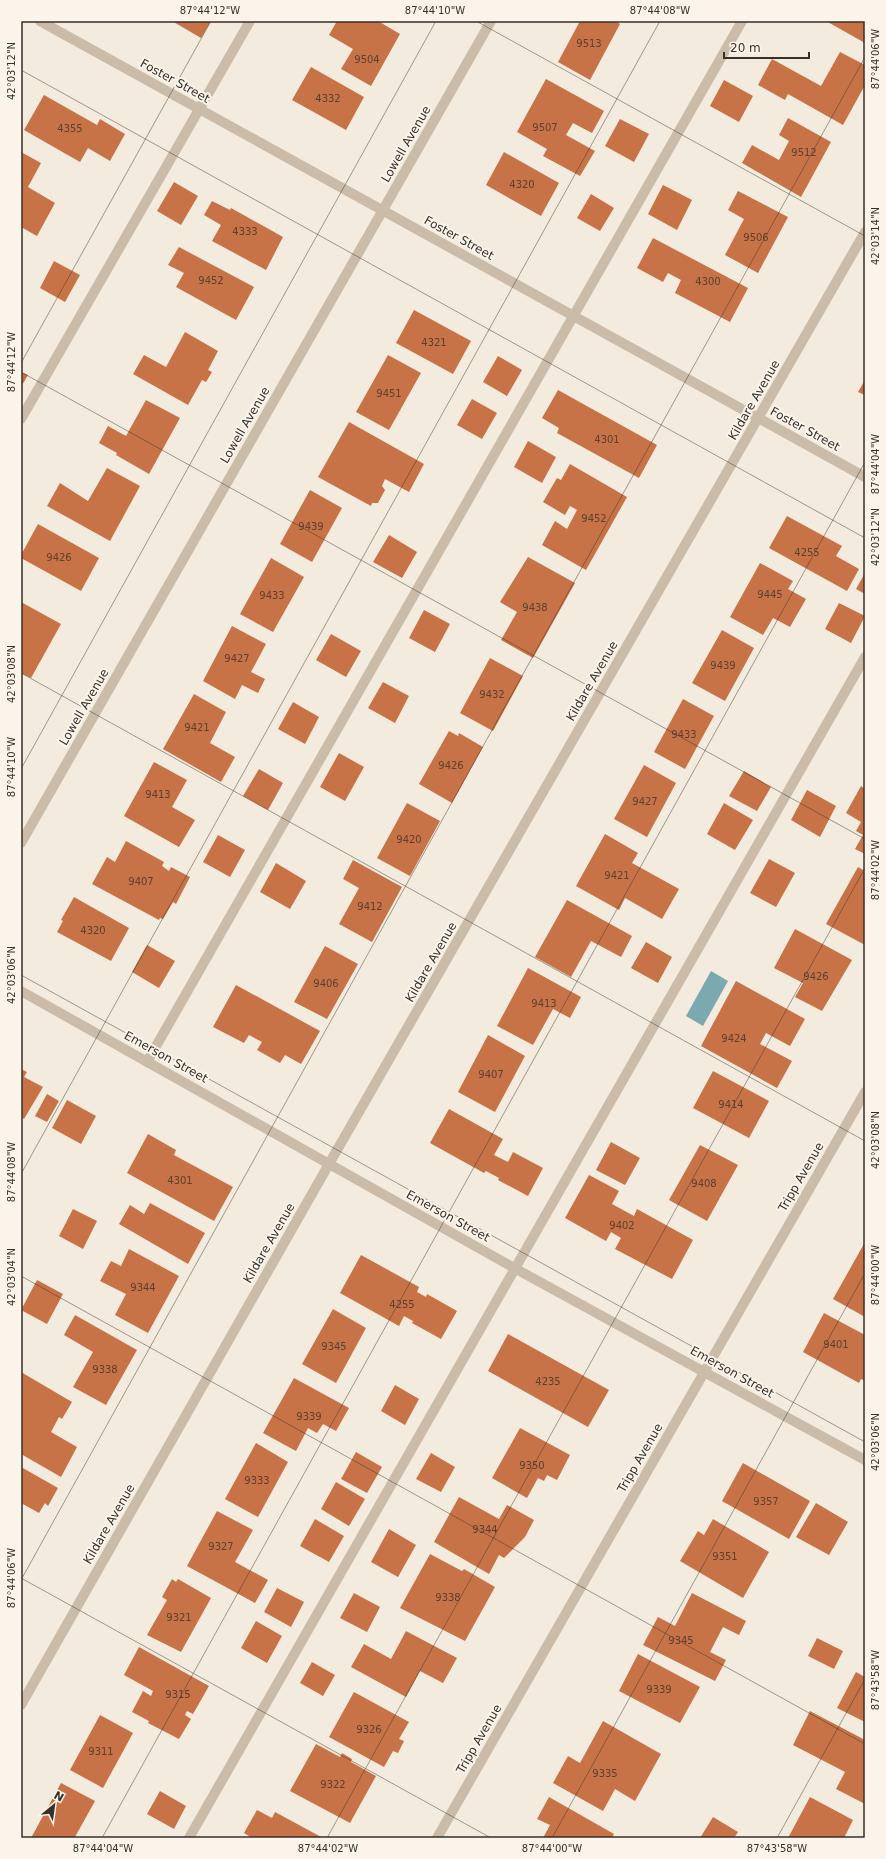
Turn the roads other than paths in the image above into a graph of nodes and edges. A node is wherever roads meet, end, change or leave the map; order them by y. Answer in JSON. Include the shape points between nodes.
{"nodes":[{"id":1,"x":40,"y":21,"type":"edge"},
{"id":2,"x":250,"y":21,"type":"edge"},
{"id":3,"x":491,"y":21,"type":"edge"},
{"id":4,"x":742,"y":21,"type":"edge"},
{"id":5,"x":200,"y":109,"type":"junction"},
{"id":6,"x":383,"y":211,"type":"junction"},
{"id":7,"x":865,"y":232,"type":"edge"},
{"id":8,"x":573,"y":316,"type":"junction"},
{"id":9,"x":758,"y":418,"type":"junction"},
{"id":10,"x":21,"y":419,"type":"edge"},
{"id":11,"x":865,"y":477,"type":"edge"},
{"id":12,"x":865,"y":657,"type":"edge"},
{"id":13,"x":21,"y":843,"type":"edge"},
{"id":14,"x":21,"y":991,"type":"edge"},
{"id":15,"x":147,"y":1062,"type":"junction"},
{"id":16,"x":865,"y":1092,"type":"edge"},
{"id":17,"x":329,"y":1164,"type":"junction"},
{"id":18,"x":516,"y":1268,"type":"junction"},
{"id":19,"x":704,"y":1372,"type":"junction"},
{"id":20,"x":865,"y":1460,"type":"edge"},
{"id":21,"x":21,"y":1705,"type":"edge"},
{"id":22,"x":190,"y":1838,"type":"edge"},
{"id":23,"x":437,"y":1838,"type":"edge"}],
"edges":[{"from":1,"to":5,"type":"street","name":"Foster Street"},
{"from":2,"to":5,"type":"street"},
{"from":3,"to":6,"type":"street","name":"Lowell Avenue"},
{"from":4,"to":8,"type":"street"},
{"from":5,"to":6,"type":"street","name":"Foster Street"},
{"from":5,"to":10,"type":"street"},
{"from":6,"to":8,"type":"street","name":"Foster Street"},
{"from":6,"to":13,"type":"street","name":"Lowell Avenue"},
{"from":7,"to":9,"type":"street","name":"Kildare Avenue"},
{"from":8,"to":9,"type":"street","name":"Foster Street"},
{"from":8,"to":15,"type":"street"},
{"from":9,"to":11,"type":"street","name":"Foster Street"},
{"from":9,"to":17,"type":"street","name":"Kildare Avenue"},
{"from":12,"to":18,"type":"street"},
{"from":14,"to":15,"type":"street","name":"Emerson Street"},
{"from":15,"to":17,"type":"street","name":"Emerson Street"},
{"from":16,"to":19,"type":"street","name":"Tripp Avenue"},
{"from":17,"to":18,"type":"street","name":"Emerson Street"},
{"from":17,"to":21,"type":"street","name":"Kildare Avenue"},
{"from":18,"to":19,"type":"street","name":"Emerson Street"},
{"from":18,"to":22,"type":"street"},
{"from":19,"to":20,"type":"street","name":"Emerson Street"},
{"from":19,"to":23,"type":"street","name":"Tripp Avenue"}]}
